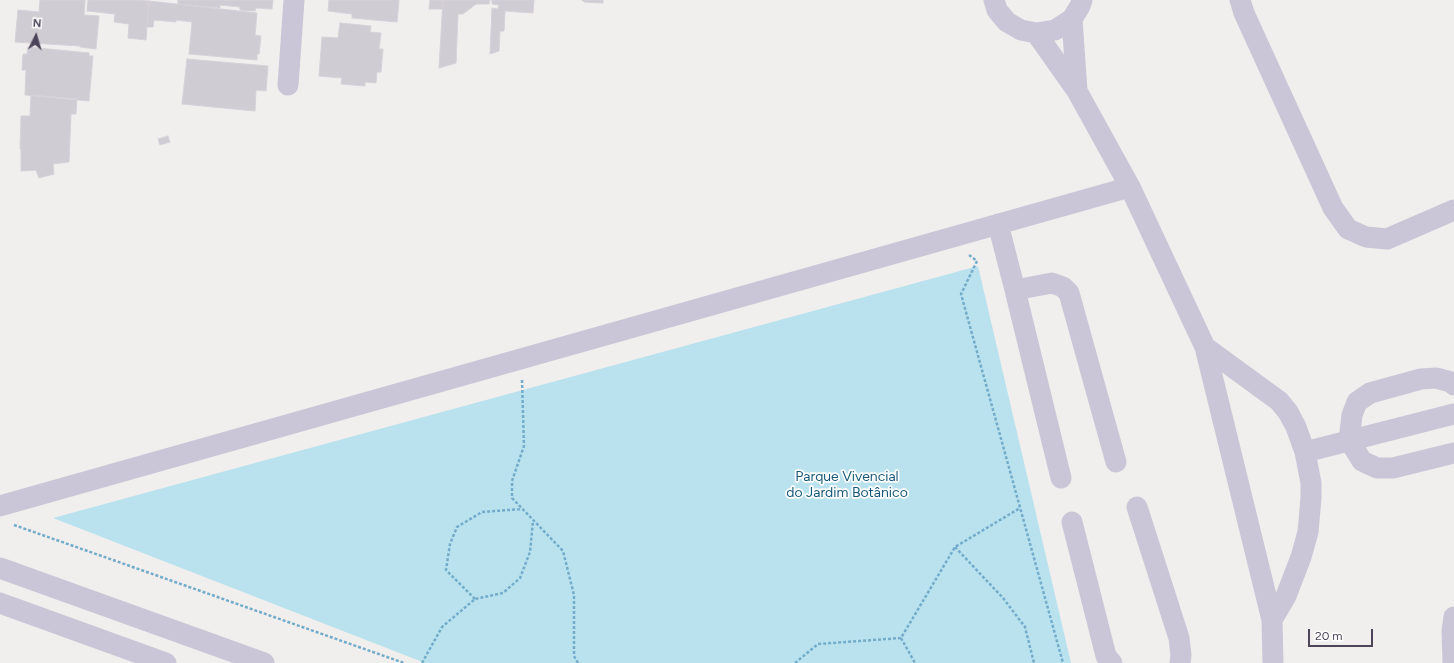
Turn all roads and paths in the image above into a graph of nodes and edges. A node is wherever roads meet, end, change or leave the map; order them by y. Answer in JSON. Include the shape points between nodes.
{"nodes":[{"id":1,"x":294,"y":0,"type":"edge"},
{"id":2,"x":994,"y":0,"type":"edge"},
{"id":3,"x":1082,"y":0,"type":"edge"},
{"id":4,"x":1240,"y":0,"type":"edge"},
{"id":5,"x":1072,"y":19,"type":"junction"},
{"id":6,"x":1036,"y":34,"type":"junction"},
{"id":7,"x":288,"y":85,"type":"dead end"},
{"id":8,"x":1077,"y":91,"type":"junction"},
{"id":9,"x":1130,"y":187,"type":"junction"},
{"id":10,"x":1454,"y":210,"type":"edge"},
{"id":11,"x":998,"y":224,"type":"junction"},
{"id":12,"x":966,"y":252,"type":"dead end"},
{"id":13,"x":1015,"y":290,"type":"junction"},
{"id":14,"x":1205,"y":347,"type":"junction"},
{"id":15,"x":522,"y":376,"type":"dead end"},
{"id":16,"x":1454,"y":386,"type":"edge"},
{"id":17,"x":1454,"y":414,"type":"edge"},
{"id":18,"x":1349,"y":440,"type":"junction"},
{"id":19,"x":1305,"y":452,"type":"junction"},
{"id":20,"x":1454,"y":453,"type":"edge"},
{"id":21,"x":1116,"y":462,"type":"dead end"},
{"id":22,"x":1061,"y":478,"type":"dead end"},
{"id":23,"x":1020,"y":508,"type":"junction"},
{"id":24,"x":1137,"y":508,"type":"dead end"},
{"id":25,"x":522,"y":509,"type":"junction"},
{"id":26,"x":4,"y":515,"type":"edge"},
{"id":27,"x":533,"y":520,"type":"junction"},
{"id":28,"x":1072,"y":522,"type":"dead end"},
{"id":29,"x":955,"y":547,"type":"junction"},
{"id":30,"x":0,"y":568,"type":"edge"},
{"id":31,"x":475,"y":599,"type":"junction"},
{"id":32,"x":0,"y":602,"type":"edge"},
{"id":33,"x":1454,"y":617,"type":"edge"},
{"id":34,"x":1272,"y":620,"type":"junction"},
{"id":35,"x":901,"y":638,"type":"junction"},
{"id":36,"x":154,"y":661,"type":"edge"},
{"id":37,"x":264,"y":663,"type":"edge"},
{"id":38,"x":404,"y":663,"type":"edge"},
{"id":39,"x":422,"y":663,"type":"edge"},
{"id":40,"x":578,"y":663,"type":"edge"},
{"id":41,"x":795,"y":663,"type":"edge"},
{"id":42,"x":915,"y":663,"type":"edge"},
{"id":43,"x":1034,"y":663,"type":"edge"},
{"id":44,"x":1063,"y":663,"type":"edge"},
{"id":45,"x":1112,"y":663,"type":"edge"},
{"id":46,"x":1180,"y":663,"type":"edge"},
{"id":47,"x":1273,"y":663,"type":"edge"},
{"id":48,"x":1453,"y":663,"type":"edge"}],
"edges":[{"from":1,"to":7,"type":"street"},
{"from":2,"to":6,"type":"street","via":[[997,10],[1007,22],[1021,30]]},
{"from":3,"to":5,"type":"street"},
{"from":4,"to":10,"type":"street","via":[[1333,208],[1348,229],[1366,237],[1388,239]]},
{"from":5,"to":6,"type":"street","via":[[1056,30]]},
{"from":5,"to":8,"type":"street"},
{"from":6,"to":8,"type":"street"},
{"from":8,"to":9,"type":"street"},
{"from":9,"to":11,"type":"street"},
{"from":9,"to":14,"type":"street"},
{"from":11,"to":13,"type":"street"},
{"from":11,"to":26,"type":"street"},
{"from":12,"to":23,"type":"path","via":[[977,261],[961,294]]},
{"from":13,"to":21,"type":"street","via":[[1052,283],[1063,287],[1069,293]]},
{"from":13,"to":22,"type":"street"},
{"from":14,"to":19,"type":"street","via":[[1279,401],[1296,427]]},
{"from":14,"to":34,"type":"street"},
{"from":15,"to":25,"type":"path","via":[[524,446],[512,481],[512,498]]},
{"from":16,"to":18,"type":"street","via":[[1451,382],[1436,378],[1421,379],[1370,393],[1357,402],[1352,415]]},
{"from":17,"to":18,"type":"street"},
{"from":18,"to":19,"type":"street"},
{"from":18,"to":20,"type":"street","via":[[1362,461],[1377,468],[1393,468]]},
{"from":19,"to":34,"type":"street","via":[[1312,498],[1308,532],[1286,596]]},
{"from":23,"to":29,"type":"path"},
{"from":23,"to":44,"type":"path"},
{"from":24,"to":46,"type":"street","via":[[1179,638]]},
{"from":25,"to":27,"type":"path"},
{"from":25,"to":31,"type":"path","via":[[482,512],[457,526],[450,544],[446,570]]},
{"from":26,"to":38,"type":"path"},
{"from":27,"to":31,"type":"path","via":[[530,552],[520,578],[504,593]]},
{"from":27,"to":40,"type":"path","via":[[563,551],[574,596],[574,656]]},
{"from":28,"to":45,"type":"street","via":[[1106,656]]},
{"from":29,"to":35,"type":"path"},
{"from":29,"to":43,"type":"path","via":[[1003,598],[1025,627]]},
{"from":30,"to":37,"type":"street"},
{"from":31,"to":39,"type":"path","via":[[442,627]]},
{"from":32,"to":36,"type":"street"},
{"from":33,"to":48,"type":"street"},
{"from":34,"to":47,"type":"street"},
{"from":35,"to":41,"type":"path","via":[[818,644]]},
{"from":35,"to":42,"type":"path"}]}
